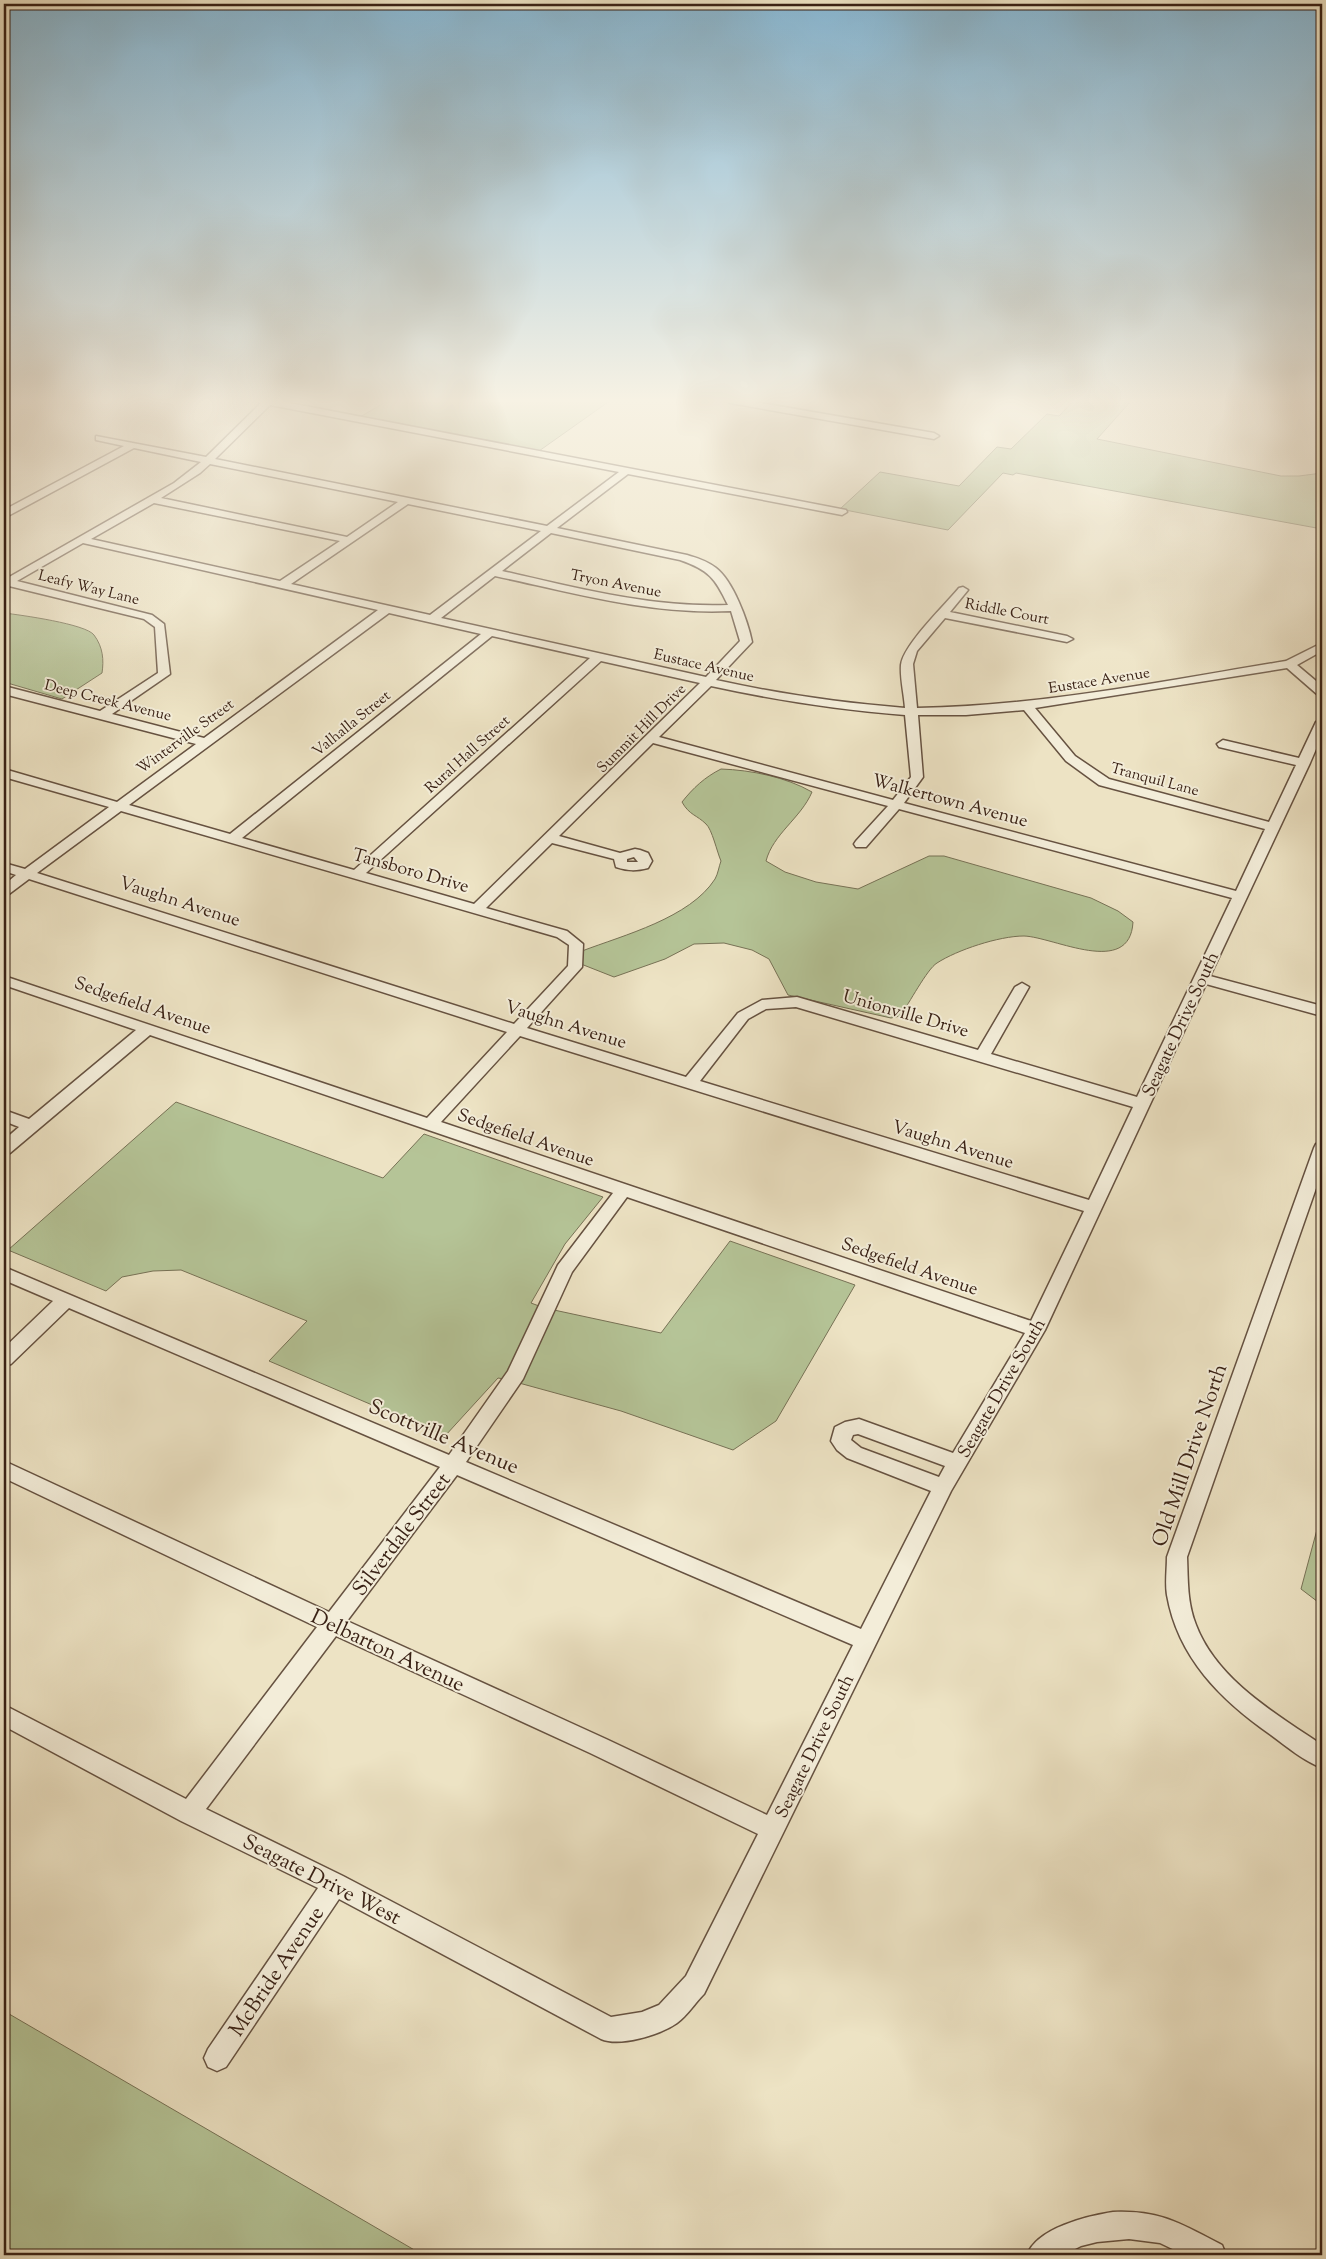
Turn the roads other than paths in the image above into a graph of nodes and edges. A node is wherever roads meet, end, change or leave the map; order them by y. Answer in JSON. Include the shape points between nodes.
{"nodes":[{"id":1,"x":20,"y":505,"type":"edge"},
{"id":2,"x":144,"y":505,"type":"edge"},
{"id":3,"x":180,"y":505,"type":"edge"},
{"id":4,"x":399,"y":505,"type":"edge"},
{"id":5,"x":428,"y":505,"type":"edge"},
{"id":6,"x":581,"y":505,"type":"edge"},
{"id":7,"x":807,"y":505,"type":"edge"},
{"id":8,"x":842,"y":512,"type":"dead end"},
{"id":9,"x":4,"y":514,"type":"edge"},
{"id":10,"x":549,"y":530,"type":"junction"},
{"id":11,"x":83,"y":540,"type":"junction"},
{"id":12,"x":348,"y":540,"type":"junction"},
{"id":13,"x":493,"y":572,"type":"junction"},
{"id":14,"x":6,"y":583,"type":"edge"},
{"id":15,"x":282,"y":585,"type":"junction"},
{"id":16,"x":963,"y":590,"type":"dead end"},
{"id":17,"x":735,"y":608,"type":"junction"},
{"id":18,"x":387,"y":609,"type":"junction"},
{"id":19,"x":941,"y":614,"type":"junction"},
{"id":20,"x":432,"y":619,"type":"junction"},
{"id":21,"x":490,"y":632,"type":"junction"},
{"id":22,"x":1067,"y":639,"type":"dead end"},
{"id":23,"x":1322,"y":646,"type":"edge"},
{"id":24,"x":598,"y":657,"type":"junction"},
{"id":25,"x":1289,"y":664,"type":"junction"},
{"id":26,"x":708,"y":682,"type":"junction"},
{"id":27,"x":4,"y":690,"type":"edge"},
{"id":28,"x":1322,"y":692,"type":"edge"},
{"id":29,"x":1027,"y":706,"type":"junction"},
{"id":30,"x":911,"y":712,"type":"junction"},
{"id":31,"x":103,"y":715,"type":"junction"},
{"id":32,"x":1322,"y":722,"type":"edge"},
{"id":33,"x":651,"y":739,"type":"junction"},
{"id":34,"x":204,"y":742,"type":"junction"},
{"id":35,"x":1222,"y":744,"type":"dead end"},
{"id":36,"x":1304,"y":763,"type":"junction"},
{"id":37,"x":4,"y":773,"type":"edge"},
{"id":38,"x":896,"y":805,"type":"junction"},
{"id":39,"x":117,"y":806,"type":"junction"},
{"id":40,"x":1274,"y":827,"type":"junction"},
{"id":41,"x":550,"y":838,"type":"junction"},
{"id":42,"x":232,"y":840,"type":"junction"},
{"id":43,"x":861,"y":844,"type":"dead end"},
{"id":44,"x":620,"y":856,"type":"dead end"},
{"id":45,"x":4,"y":867,"type":"edge"},
{"id":46,"x":27,"y":874,"type":"junction"},
{"id":47,"x":357,"y":874,"type":"junction"},
{"id":48,"x":4,"y":891,"type":"edge"},
{"id":49,"x":1239,"y":896,"type":"junction"},
{"id":50,"x":477,"y":909,"type":"junction"},
{"id":51,"x":1202,"y":978,"type":"junction"},
{"id":52,"x":4,"y":980,"type":"edge"},
{"id":53,"x":1022,"y":987,"type":"dead end"},
{"id":54,"x":1322,"y":1011,"type":"edge"},
{"id":55,"x":148,"y":1028,"type":"junction"},
{"id":56,"x":517,"y":1030,"type":"junction"},
{"id":57,"x":982,"y":1056,"type":"junction"},
{"id":58,"x":689,"y":1084,"type":"junction"},
{"id":59,"x":1142,"y":1104,"type":"junction"},
{"id":60,"x":4,"y":1115,"type":"edge"},
{"id":61,"x":429,"y":1125,"type":"junction"},
{"id":62,"x":31,"y":1126,"type":"junction"},
{"id":63,"x":4,"y":1148,"type":"edge"},
{"id":64,"x":1322,"y":1148,"type":"edge"},
{"id":65,"x":623,"y":1191,"type":"junction"},
{"id":66,"x":1094,"y":1208,"type":"junction"},
{"id":67,"x":4,"y":1273,"type":"edge"},
{"id":68,"x":66,"y":1300,"type":"junction"},
{"id":69,"x":1036,"y":1330,"type":"junction"},
{"id":70,"x":4,"y":1359,"type":"edge"},
{"id":71,"x":958,"y":1463,"type":"junction"},
{"id":72,"x":452,"y":1466,"type":"junction"},
{"id":73,"x":4,"y":1469,"type":"edge"},
{"id":74,"x":943,"y":1487,"type":"junction"},
{"id":75,"x":332,"y":1624,"type":"junction"},
{"id":76,"x":866,"y":1641,"type":"junction"},
{"id":77,"x":4,"y":1715,"type":"edge"},
{"id":78,"x":1322,"y":1758,"type":"edge"},
{"id":79,"x":189,"y":1813,"type":"junction"},
{"id":80,"x":772,"y":1829,"type":"junction"},
{"id":81,"x":335,"y":1884,"type":"junction"},
{"id":82,"x":643,"y":2025,"type":"joint"},
{"id":83,"x":217,"y":2058,"type":"dead end"},
{"id":84,"x":1040,"y":2255,"type":"edge"},
{"id":85,"x":1212,"y":2255,"type":"edge"}],
"edges":[{"from":1,"to":9,"type":"street"},
{"from":2,"to":11,"type":"street"},
{"from":3,"to":12,"type":"street"},
{"from":4,"to":12,"type":"street"},
{"from":5,"to":10,"type":"street","name":"Summit Hill Drive"},
{"from":6,"to":10,"type":"street"},
{"from":7,"to":8,"type":"street"},
{"from":10,"to":13,"type":"street"},
{"from":10,"to":17,"type":"street","name":"Summit Hill Drive","via":[[701,563],[716,573]]},
{"from":11,"to":14,"type":"street"},
{"from":11,"to":15,"type":"street","name":"Eustace Avenue"},
{"from":12,"to":15,"type":"street"},
{"from":13,"to":17,"type":"street","name":"Tryon Avenue","via":[[649,606]]},
{"from":13,"to":20,"type":"street"},
{"from":14,"to":31,"type":"street","name":"Leafy Way Lane","via":[[148,617],[160,626],[164,674]]},
{"from":15,"to":18,"type":"street","name":"Eustace Avenue"},
{"from":16,"to":19,"type":"street"},
{"from":17,"to":26,"type":"street","name":"Summit Hill Drive","via":[[746,642]]},
{"from":18,"to":20,"type":"street","name":"Eustace Avenue"},
{"from":18,"to":34,"type":"street","name":"Winterville Street"},
{"from":19,"to":22,"type":"street","name":"Riddle Court"},
{"from":19,"to":30,"type":"street","via":[[909,657]]},
{"from":20,"to":21,"type":"street","name":"Eustace Avenue"},
{"from":21,"to":24,"type":"street","name":"Eustace Avenue"},
{"from":21,"to":42,"type":"street","name":"Valhalla Street"},
{"from":23,"to":25,"type":"street","name":"Eustace Avenue"},
{"from":24,"to":26,"type":"street","name":"Eustace Avenue"},
{"from":24,"to":47,"type":"street","name":"Rural Hall Street"},
{"from":25,"to":28,"type":"street"},
{"from":25,"to":29,"type":"street","name":"Eustace Avenue"},
{"from":26,"to":30,"type":"street","name":"Eustace Avenue","via":[[814,703]]},
{"from":26,"to":33,"type":"street","name":"Summit Hill Drive"},
{"from":27,"to":31,"type":"street","name":"Deep Creek Avenue"},
{"from":29,"to":30,"type":"street","name":"Eustace Avenue"},
{"from":29,"to":40,"type":"street","name":"Tranquil Lane","via":[[1073,763],[1096,779]]},
{"from":30,"to":38,"type":"street","via":[[917,777]]},
{"from":31,"to":34,"type":"street","name":"Deep Creek Avenue"},
{"from":32,"to":36,"type":"street","name":"Seagate Drive South"},
{"from":33,"to":38,"type":"street","name":"Walkertown Avenue"},
{"from":33,"to":41,"type":"street","name":"Summit Hill Drive"},
{"from":34,"to":39,"type":"street","name":"Winterville Street"},
{"from":35,"to":36,"type":"street"},
{"from":36,"to":40,"type":"street","name":"Seagate Drive South"},
{"from":37,"to":39,"type":"street","name":"Tansboro Drive"},
{"from":38,"to":43,"type":"street"},
{"from":38,"to":49,"type":"street","name":"Walkertown Avenue"},
{"from":39,"to":42,"type":"street","name":"Tansboro Drive"},
{"from":39,"to":46,"type":"street","name":"Winterville Street"},
{"from":40,"to":49,"type":"street","name":"Seagate Drive South"},
{"from":41,"to":44,"type":"street"},
{"from":41,"to":50,"type":"street","name":"Summit Hill Drive"},
{"from":42,"to":47,"type":"street","name":"Tansboro Drive"},
{"from":45,"to":46,"type":"street","name":"Vaughn Avenue"},
{"from":46,"to":48,"type":"street","name":"Winterville Street"},
{"from":46,"to":56,"type":"street","name":"Vaughn Avenue"},
{"from":47,"to":50,"type":"street","name":"Tansboro Drive"},
{"from":49,"to":51,"type":"street","name":"Seagate Drive South"},
{"from":50,"to":56,"type":"street","name":"Tansboro Drive","via":[[562,934],[576,944],[575,967]]},
{"from":51,"to":54,"type":"street"},
{"from":51,"to":59,"type":"street","name":"Seagate Drive South"},
{"from":52,"to":55,"type":"street","name":"Sedgefield Avenue"},
{"from":53,"to":57,"type":"street"},
{"from":55,"to":61,"type":"street","name":"Sedgefield Avenue"},
{"from":55,"to":62,"type":"street"},
{"from":56,"to":58,"type":"street","name":"Vaughn Avenue"},
{"from":56,"to":61,"type":"street","name":"Tansboro Drive"},
{"from":57,"to":58,"type":"street","name":"Unionville Drive","via":[[797,1002],[762,1005],[743,1016]]},
{"from":57,"to":59,"type":"street","name":"Unionville Drive"},
{"from":58,"to":66,"type":"street","name":"Vaughn Avenue"},
{"from":59,"to":66,"type":"street","name":"Seagate Drive South"},
{"from":60,"to":62,"type":"street"},
{"from":61,"to":65,"type":"street","name":"Sedgefield Avenue"},
{"from":62,"to":63,"type":"street"},
{"from":64,"to":78,"type":"street","name":"Old Mill Drive North","via":[[1177,1557],[1175,1585],[1181,1617],[1206,1666],[1241,1700]]},
{"from":65,"to":69,"type":"street","name":"Sedgefield Avenue"},
{"from":65,"to":72,"type":"street","name":"Silverdale Street","via":[[564,1269],[516,1374]]},
{"from":66,"to":69,"type":"street","name":"Seagate Drive South"},
{"from":67,"to":68,"type":"street","name":"Scottville Avenue"},
{"from":68,"to":70,"type":"street"},
{"from":68,"to":72,"type":"street","name":"Scottville Avenue"},
{"from":69,"to":71,"type":"street","name":"Seagate Drive South"},
{"from":71,"to":74,"type":"street","name":"Seagate Drive South"},
{"from":71,"to":74,"type":"street","via":[[859,1426],[841,1434],[842,1444],[854,1453]]},
{"from":72,"to":75,"type":"street","name":"Silverdale Street"},
{"from":72,"to":76,"type":"street","name":"Scottville Avenue"},
{"from":73,"to":75,"type":"street","name":"Delbarton Avenue"},
{"from":74,"to":76,"type":"street","name":"Seagate Drive South"},
{"from":75,"to":79,"type":"street","name":"Silverdale Street"},
{"from":75,"to":80,"type":"street","name":"Delbarton Avenue"},
{"from":76,"to":80,"type":"street","name":"Seagate Drive South"},
{"from":77,"to":79,"type":"street","name":"Seagate Drive West"},
{"from":79,"to":81,"type":"street","name":"Seagate Drive West"},
{"from":80,"to":82,"type":"street","name":"Seagate Drive South","via":[[695,1985],[668,2014]]},
{"from":81,"to":82,"type":"street","name":"Seagate Drive West","via":[[610,2030]]},
{"from":81,"to":83,"type":"street","name":"McBride Avenue"},
{"from":84,"to":85,"type":"street","via":[[1052,2245],[1107,2225],[1120,2224],[1161,2229]]}]}
